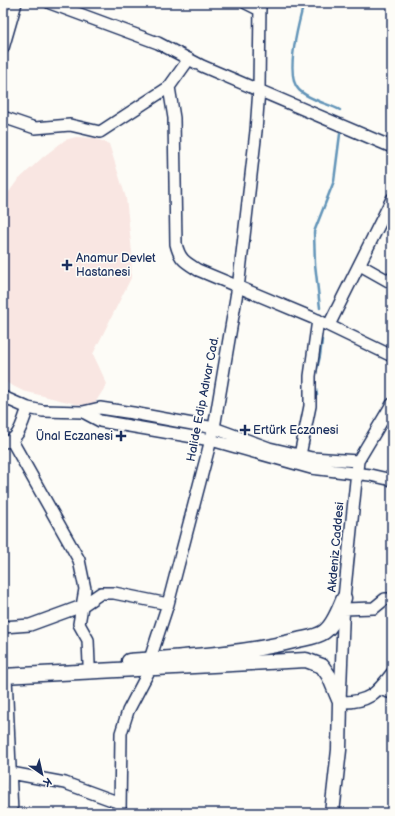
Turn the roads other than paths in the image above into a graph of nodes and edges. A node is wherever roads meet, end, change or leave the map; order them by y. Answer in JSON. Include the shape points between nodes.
{"nodes":[{"id":1,"x":16,"y":3,"type":"edge"},
{"id":2,"x":50,"y":3,"type":"edge"},
{"id":3,"x":246,"y":3,"type":"edge"},
{"id":4,"x":260,"y":6,"type":"edge"},
{"id":5,"x":3,"y":48,"type":"edge"},
{"id":6,"x":189,"y":59,"type":"junction"},
{"id":7,"x":168,"y":87,"type":"junction"},
{"id":8,"x":259,"y":89,"type":"junction"},
{"id":9,"x":3,"y":117,"type":"edge"},
{"id":10,"x":392,"y":147,"type":"edge"},
{"id":11,"x":392,"y":199,"type":"edge"},
{"id":12,"x":360,"y":265,"type":"junction"},
{"id":13,"x":392,"y":283,"type":"edge"},
{"id":14,"x":238,"y":286,"type":"junction"},
{"id":15,"x":318,"y":320,"type":"junction"},
{"id":16,"x":330,"y":326,"type":"junction"},
{"id":17,"x":392,"y":356,"type":"edge"},
{"id":18,"x":3,"y":397,"type":"edge"},
{"id":19,"x":392,"y":404,"type":"edge"},
{"id":20,"x":28,"y":408,"type":"junction"},
{"id":21,"x":83,"y":412,"type":"junction"},
{"id":22,"x":214,"y":428,"type":"junction"},
{"id":23,"x":211,"y":440,"type":"junction"},
{"id":24,"x":7,"y":442,"type":"edge"},
{"id":25,"x":300,"y":455,"type":"junction"},
{"id":26,"x":358,"y":461,"type":"junction"},
{"id":27,"x":356,"y":474,"type":"junction"},
{"id":28,"x":392,"y":480,"type":"edge"},
{"id":29,"x":392,"y":599,"type":"edge"},
{"id":30,"x":168,"y":604,"type":"junction"},
{"id":31,"x":344,"y":604,"type":"junction"},
{"id":32,"x":82,"y":606,"type":"junction"},
{"id":33,"x":3,"y":627,"type":"edge"},
{"id":34,"x":89,"y":664,"type":"junction"},
{"id":35,"x":150,"y":664,"type":"junction"},
{"id":36,"x":392,"y":673,"type":"edge"},
{"id":37,"x":4,"y":674,"type":"edge"},
{"id":38,"x":379,"y":689,"type":"junction"},
{"id":39,"x":392,"y":693,"type":"edge"},
{"id":40,"x":340,"y":702,"type":"junction"},
{"id":41,"x":7,"y":774,"type":"edge"},
{"id":42,"x":120,"y":808,"type":"edge"},
{"id":43,"x":12,"y":813,"type":"edge"},
{"id":44,"x":332,"y":813,"type":"edge"}],
"edges":[{"from":1,"to":5,"type":"street"},
{"from":2,"to":6,"type":"street","via":[[158,43]]},
{"from":3,"to":4,"type":"street"},
{"from":4,"to":8,"type":"street","name":"Halide Edip Adıvar Cad."},
{"from":6,"to":7,"type":"street"},
{"from":6,"to":8,"type":"street"},
{"from":7,"to":9,"type":"street","via":[[100,132],[70,125],[35,128]]},
{"from":7,"to":14,"type":"street","via":[[174,118],[178,253],[183,261],[198,270]]},
{"from":8,"to":10,"type":"street"},
{"from":8,"to":14,"type":"street","name":"Halide Edip Adıvar Cad."},
{"from":11,"to":12,"type":"street"},
{"from":12,"to":13,"type":"street"},
{"from":12,"to":16,"type":"street"},
{"from":14,"to":15,"type":"street"},
{"from":14,"to":22,"type":"street","name":"Halide Edip Adıvar Cad."},
{"from":15,"to":16,"type":"street"},
{"from":15,"to":25,"type":"street","via":[[310,376],[310,406]]},
{"from":16,"to":17,"type":"street"},
{"from":18,"to":20,"type":"street"},
{"from":19,"to":26,"type":"street","name":"Akdeniz Caddesi"},
{"from":20,"to":21,"type":"street"},
{"from":20,"to":24,"type":"street","via":[[17,435]]},
{"from":21,"to":22,"type":"street","via":[[100,408]]},
{"from":21,"to":23,"type":"street","via":[[100,421]]},
{"from":22,"to":23,"type":"street","name":"Halide Edip Adıvar Cad."},
{"from":22,"to":25,"type":"street","via":[[269,448]]},
{"from":23,"to":27,"type":"street","via":[[311,468]]},
{"from":23,"to":30,"type":"street","name":"Halide Edip Adıvar Cad."},
{"from":24,"to":32,"type":"street","via":[[79,560],[85,589]]},
{"from":25,"to":26,"type":"street"},
{"from":26,"to":27,"type":"street","name":"Akdeniz Caddesi"},
{"from":27,"to":28,"type":"street"},
{"from":27,"to":31,"type":"street","name":"Akdeniz Caddesi"},
{"from":29,"to":31,"type":"street","via":[[385,599],[374,608]]},
{"from":30,"to":32,"type":"street","via":[[101,593]]},
{"from":30,"to":35,"type":"street","name":"Halide Edip Adıvar Cad."},
{"from":31,"to":35,"type":"main road","via":[[324,632],[313,636],[240,652]]},
{"from":31,"to":40,"type":"street","name":"Akdeniz Caddesi"},
{"from":32,"to":33,"type":"street","via":[[30,625]]},
{"from":32,"to":34,"type":"street","via":[[79,624],[88,640]]},
{"from":34,"to":35,"type":"main road"},
{"from":34,"to":37,"type":"main road"},
{"from":35,"to":37,"type":"main road"},
{"from":35,"to":40,"type":"main road","via":[[306,660],[322,666]]},
{"from":35,"to":42,"type":"street","name":"Halide Edip Adıvar Cad.","via":[[128,711],[121,734]]},
{"from":36,"to":38,"type":"street"},
{"from":37,"to":41,"type":"street"},
{"from":38,"to":39,"type":"street"},
{"from":38,"to":40,"type":"street","via":[[363,700]]},
{"from":40,"to":44,"type":"main road","via":[[340,750]]},
{"from":41,"to":42,"type":"street","via":[[65,783]]},
{"from":41,"to":43,"type":"street"}]}
